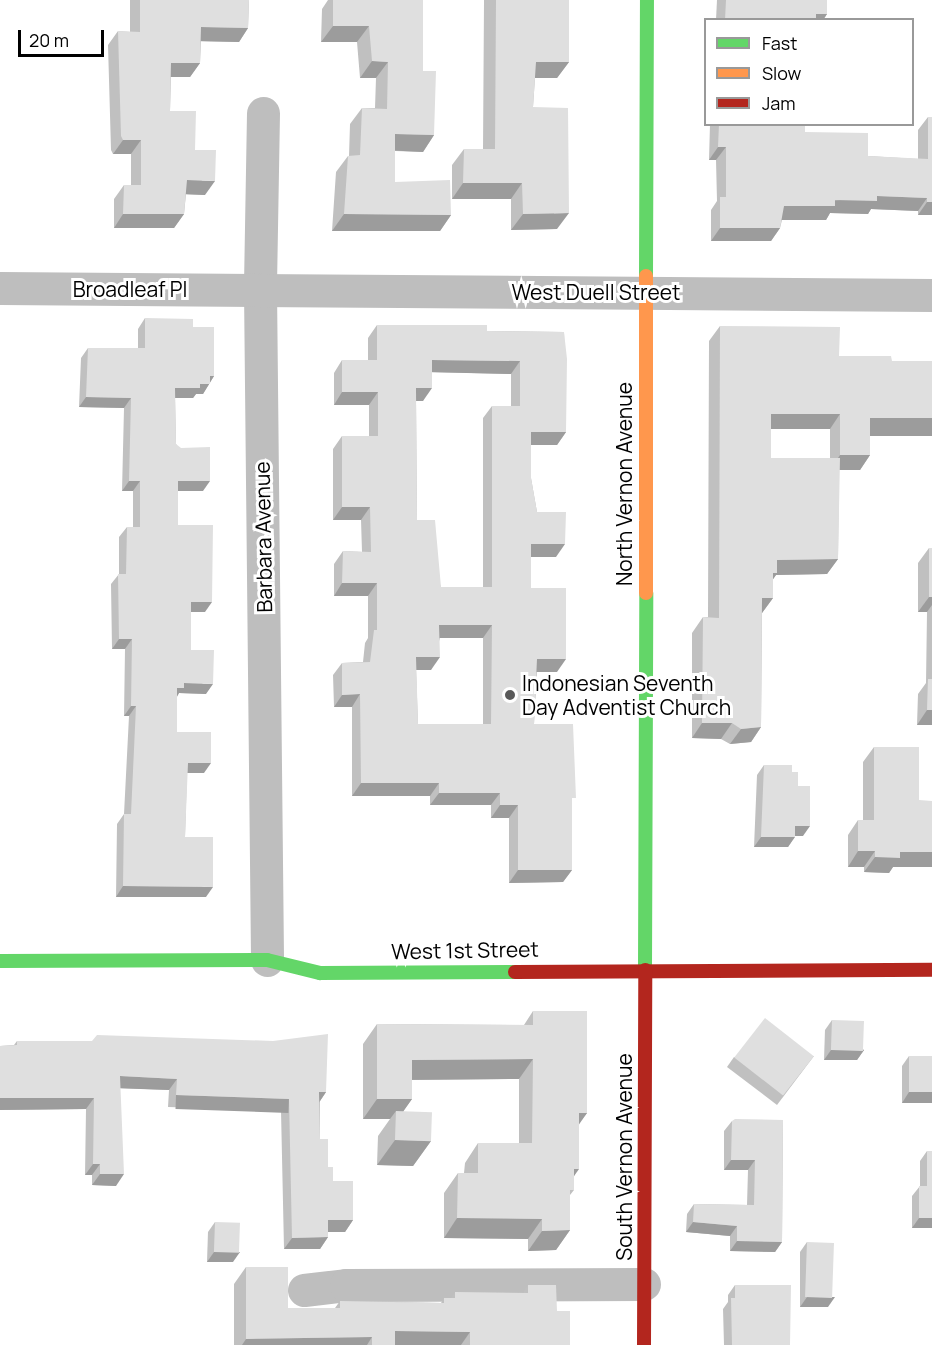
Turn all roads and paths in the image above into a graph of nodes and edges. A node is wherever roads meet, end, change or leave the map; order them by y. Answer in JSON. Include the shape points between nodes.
{"nodes":[{"id":1,"x":647,"y":0,"type":"edge"},
{"id":2,"x":263,"y":113,"type":"dead end"},
{"id":3,"x":0,"y":288,"type":"edge"},
{"id":4,"x":260,"y":290,"type":"junction"},
{"id":5,"x":645,"y":293,"type":"junction"},
{"id":6,"x":932,"y":295,"type":"edge"},
{"id":7,"x":267,"y":960,"type":"junction"},
{"id":8,"x":0,"y":961,"type":"edge"},
{"id":9,"x":646,"y":969,"type":"junction"},
{"id":10,"x":932,"y":970,"type":"edge"},
{"id":11,"x":644,"y":1284,"type":"junction"},
{"id":12,"x":304,"y":1290,"type":"dead end"},
{"id":13,"x":644,"y":1345,"type":"edge"}],
"edges":[{"from":1,"to":5,"type":"street","name":"North Vernon Avenue"},
{"from":2,"to":4,"type":"street","name":"Barbara Avenue"},
{"from":3,"to":4,"type":"street","name":"Broadleaf Pl"},
{"from":4,"to":5,"type":"street","name":"West Duell Street"},
{"from":4,"to":7,"type":"street","name":"Barbara Avenue"},
{"from":5,"to":6,"type":"street","name":"West Duell Street"},
{"from":5,"to":9,"type":"street","name":"North Vernon Avenue"},
{"from":7,"to":8,"type":"street","name":"West 1st Street"},
{"from":7,"to":9,"type":"street","name":"West 1st Street","via":[[320,973]]},
{"from":9,"to":10,"type":"street","name":"West 1st Street"},
{"from":9,"to":11,"type":"street","name":"South Vernon Avenue"},
{"from":11,"to":12,"type":"street","via":[[346,1285]]},
{"from":11,"to":13,"type":"street","name":"South Vernon Avenue"}]}
